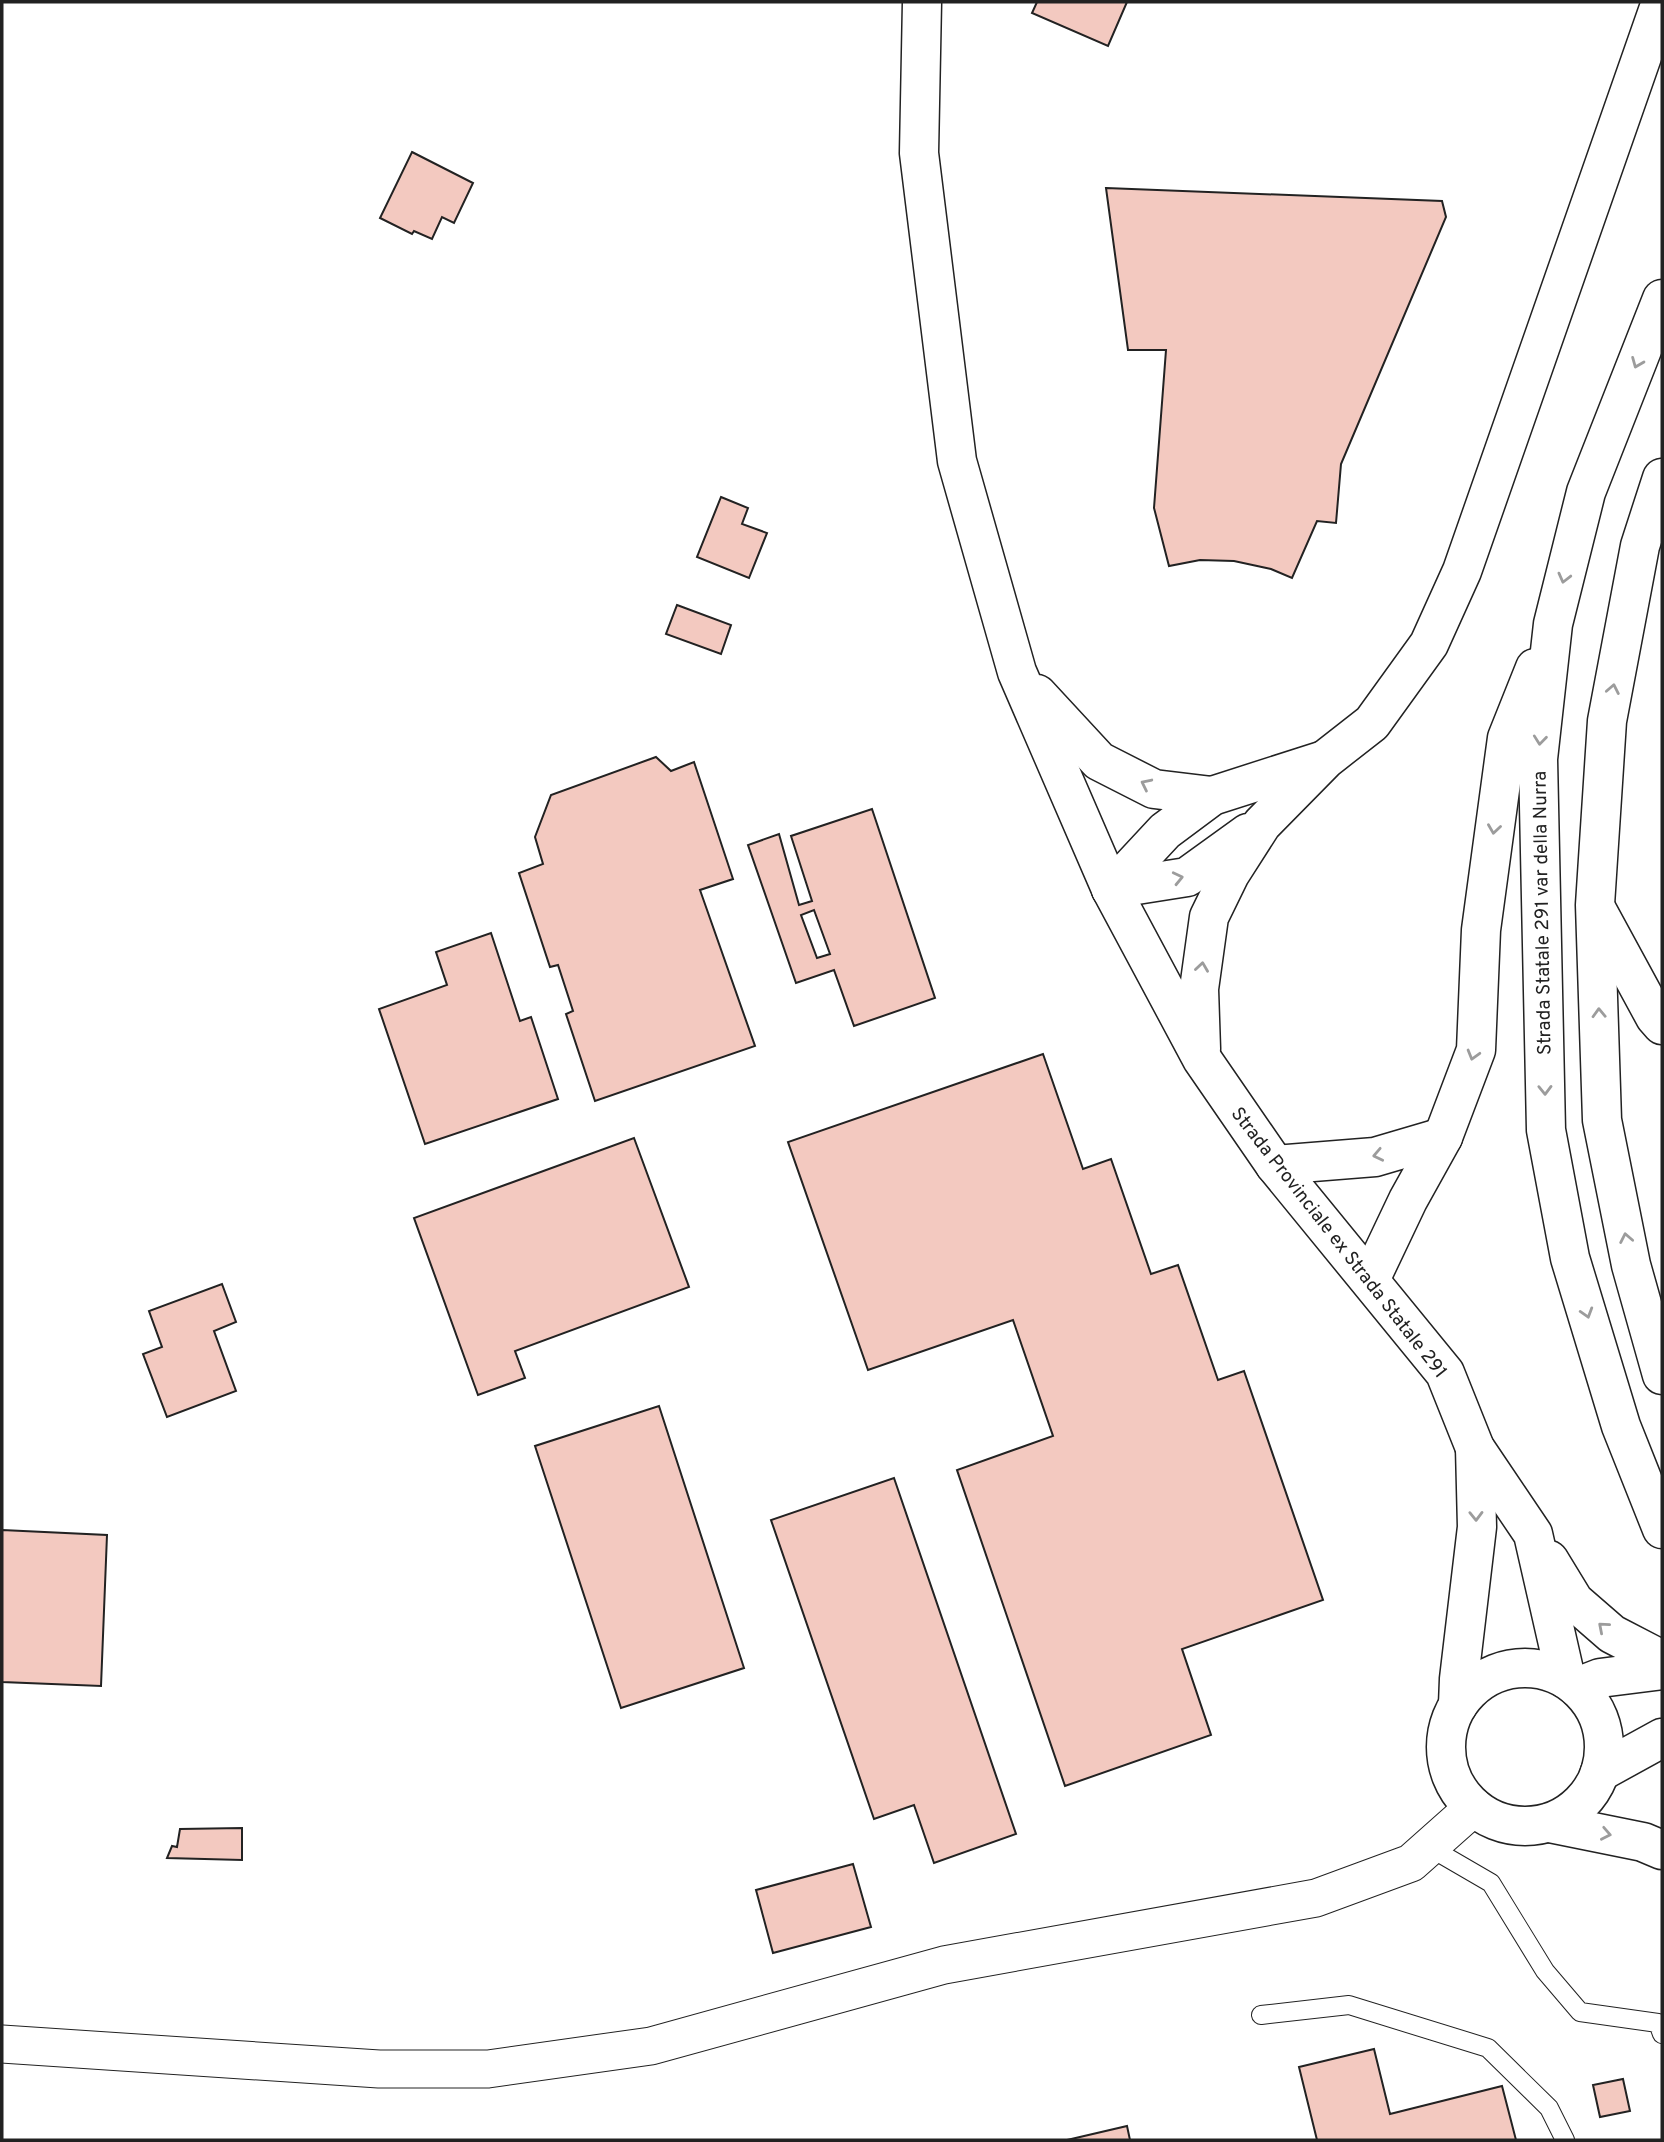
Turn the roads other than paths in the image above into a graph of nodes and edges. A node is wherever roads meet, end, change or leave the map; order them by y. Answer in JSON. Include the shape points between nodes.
{"nodes":[{"id":1,"x":922,"y":2,"type":"edge"},
{"id":2,"x":1661,"y":2,"type":"edge"},
{"id":3,"x":1662,"y":299,"type":"edge"},
{"id":4,"x":1662,"y":478,"type":"edge"},
{"id":5,"x":1553,"y":624,"type":"junction"},
{"id":6,"x":1017,"y":672,"type":"junction"},
{"id":7,"x":1326,"y":759,"type":"junction"},
{"id":8,"x":1212,"y":796,"type":"junction"},
{"id":9,"x":1262,"y":824,"type":"junction"},
{"id":10,"x":1111,"y":889,"type":"junction"},
{"id":11,"x":1595,"y":905,"type":"junction"},
{"id":12,"x":1662,"y":1026,"type":"edge"},
{"id":13,"x":1202,"y":1059,"type":"junction"},
{"id":14,"x":1443,"y":1137,"type":"junction"},
{"id":15,"x":1275,"y":1165,"type":"junction"},
{"id":16,"x":1370,"y":1280,"type":"junction"},
{"id":17,"x":1662,"y":1375,"type":"edge"},
{"id":18,"x":1475,"y":1448,"type":"junction"},
{"id":19,"x":1662,"y":1529,"type":"edge"},
{"id":20,"x":1533,"y":1534,"type":"junction"},
{"id":21,"x":1662,"y":1660,"type":"edge"},
{"id":22,"x":1662,"y":1670,"type":"edge"},
{"id":23,"x":1572,"y":1683,"type":"junction"},
{"id":24,"x":1458,"y":1705,"type":"junction"},
{"id":25,"x":1662,"y":1738,"type":"edge"},
{"id":26,"x":1600,"y":1772,"type":"junction"},
{"id":27,"x":1474,"y":1807,"type":"junction"},
{"id":28,"x":1549,"y":1823,"type":"junction"},
{"id":29,"x":1429,"y":1847,"type":"junction"},
{"id":30,"x":1662,"y":1850,"type":"edge"},
{"id":31,"x":1261,"y":2015,"type":"dead end"},
{"id":32,"x":1662,"y":2034,"type":"edge"},
{"id":33,"x":2,"y":2045,"type":"edge"},
{"id":34,"x":1565,"y":2140,"type":"edge"}],
"edges":[{"from":1,"to":6,"type":"main road","name":"Strada Provinciale ex Strada Statale 291","via":[[919,153],[957,461]]},
{"from":2,"to":7,"type":"main road","via":[[1462,571],[1429,644],[1372,723]]},
{"from":3,"to":5,"type":"main road","name":"Strada Statale 291 var della Nurra","one_way":true,"via":[[1586,492]]},
{"from":11,"to":4,"type":"main road","one_way":true,"via":[[1606,721],[1640,546]]},
{"from":5,"to":14,"type":"main road","one_way":true,"via":[[1507,738],[1481,930],[1476,1050]]},
{"from":5,"to":19,"type":"main road","name":"Strada Statale 291 var della Nurra","one_way":true,"via":[[1538,759],[1546,1130],[1570,1258],[1621,1426]]},
{"from":8,"to":6,"type":"main road","one_way":true,"via":[[1154,789],[1099,761]]},
{"from":6,"to":10,"type":"main road","name":"Strada Provinciale ex Strada Statale 291"},
{"from":7,"to":8,"type":"main road"},
{"from":7,"to":9,"type":"main road"},
{"from":8,"to":10,"type":"main road","via":[[1165,831]]},
{"from":10,"to":9,"type":"main road","one_way":true,"via":[[1187,877]]},
{"from":13,"to":9,"type":"main road","one_way":true,"via":[[1199,989],[1209,917]]},
{"from":10,"to":13,"type":"main road","name":"Strada Provinciale ex Strada Statale 291"},
{"from":11,"to":12,"type":"main road"},
{"from":17,"to":11,"type":"main road","one_way":true,"via":[[1631,1265],[1602,1120]]},
{"from":13,"to":15,"type":"main road","name":"Strada Provinciale ex Strada Statale 291"},
{"from":14,"to":15,"type":"main road","one_way":true,"via":[[1375,1157]]},
{"from":14,"to":16,"type":"main road"},
{"from":15,"to":16,"type":"main road","name":"Strada Provinciale ex Strada Statale 291"},
{"from":16,"to":18,"type":"main road","name":"Strada Provinciale ex Strada Statale 291","via":[[1445,1373]]},
{"from":18,"to":20,"type":"main road","name":"Strada Provinciale ex Strada Statale 291"},
{"from":18,"to":24,"type":"main road","name":"Strada Provinciale ex Strada Statale 291","one_way":true,"via":[[1477,1527]]},
{"from":21,"to":20,"type":"main road","one_way":true,"via":[[1612,1634],[1574,1601]]},
{"from":20,"to":23,"type":"main road","name":"Strada Provinciale ex Strada Statale 291"},
{"from":22,"to":23,"type":"main road"},
{"from":23,"to":24,"type":"main road","via":[[1543,1670],[1519,1668],[1485,1680]]},
{"from":23,"to":26,"type":"main road","via":[[1592,1704],[1602,1726],[1605,1749]]},
{"from":24,"to":27,"type":"main road","via":[[1447,1738],[1447,1757],[1461,1793]]},
{"from":25,"to":26,"type":"main road"},
{"from":26,"to":28,"type":"main road","via":[[1589,1794]]},
{"from":27,"to":28,"type":"main road","via":[[1509,1825]]},
{"from":27,"to":29,"type":"street"},
{"from":28,"to":30,"type":"main road","one_way":true},
{"from":29,"to":32,"type":"lane","via":[[1491,1883],[1545,1971],[1580,2012],[1658,2023]]},
{"from":29,"to":33,"type":"street","via":[[1412,1863],[1316,1898],[944,1965],[651,2046],[488,2069],[379,2068]]},
{"from":31,"to":34,"type":"lane","via":[[1349,2005],[1488,2048],[1549,2108]]}]}
